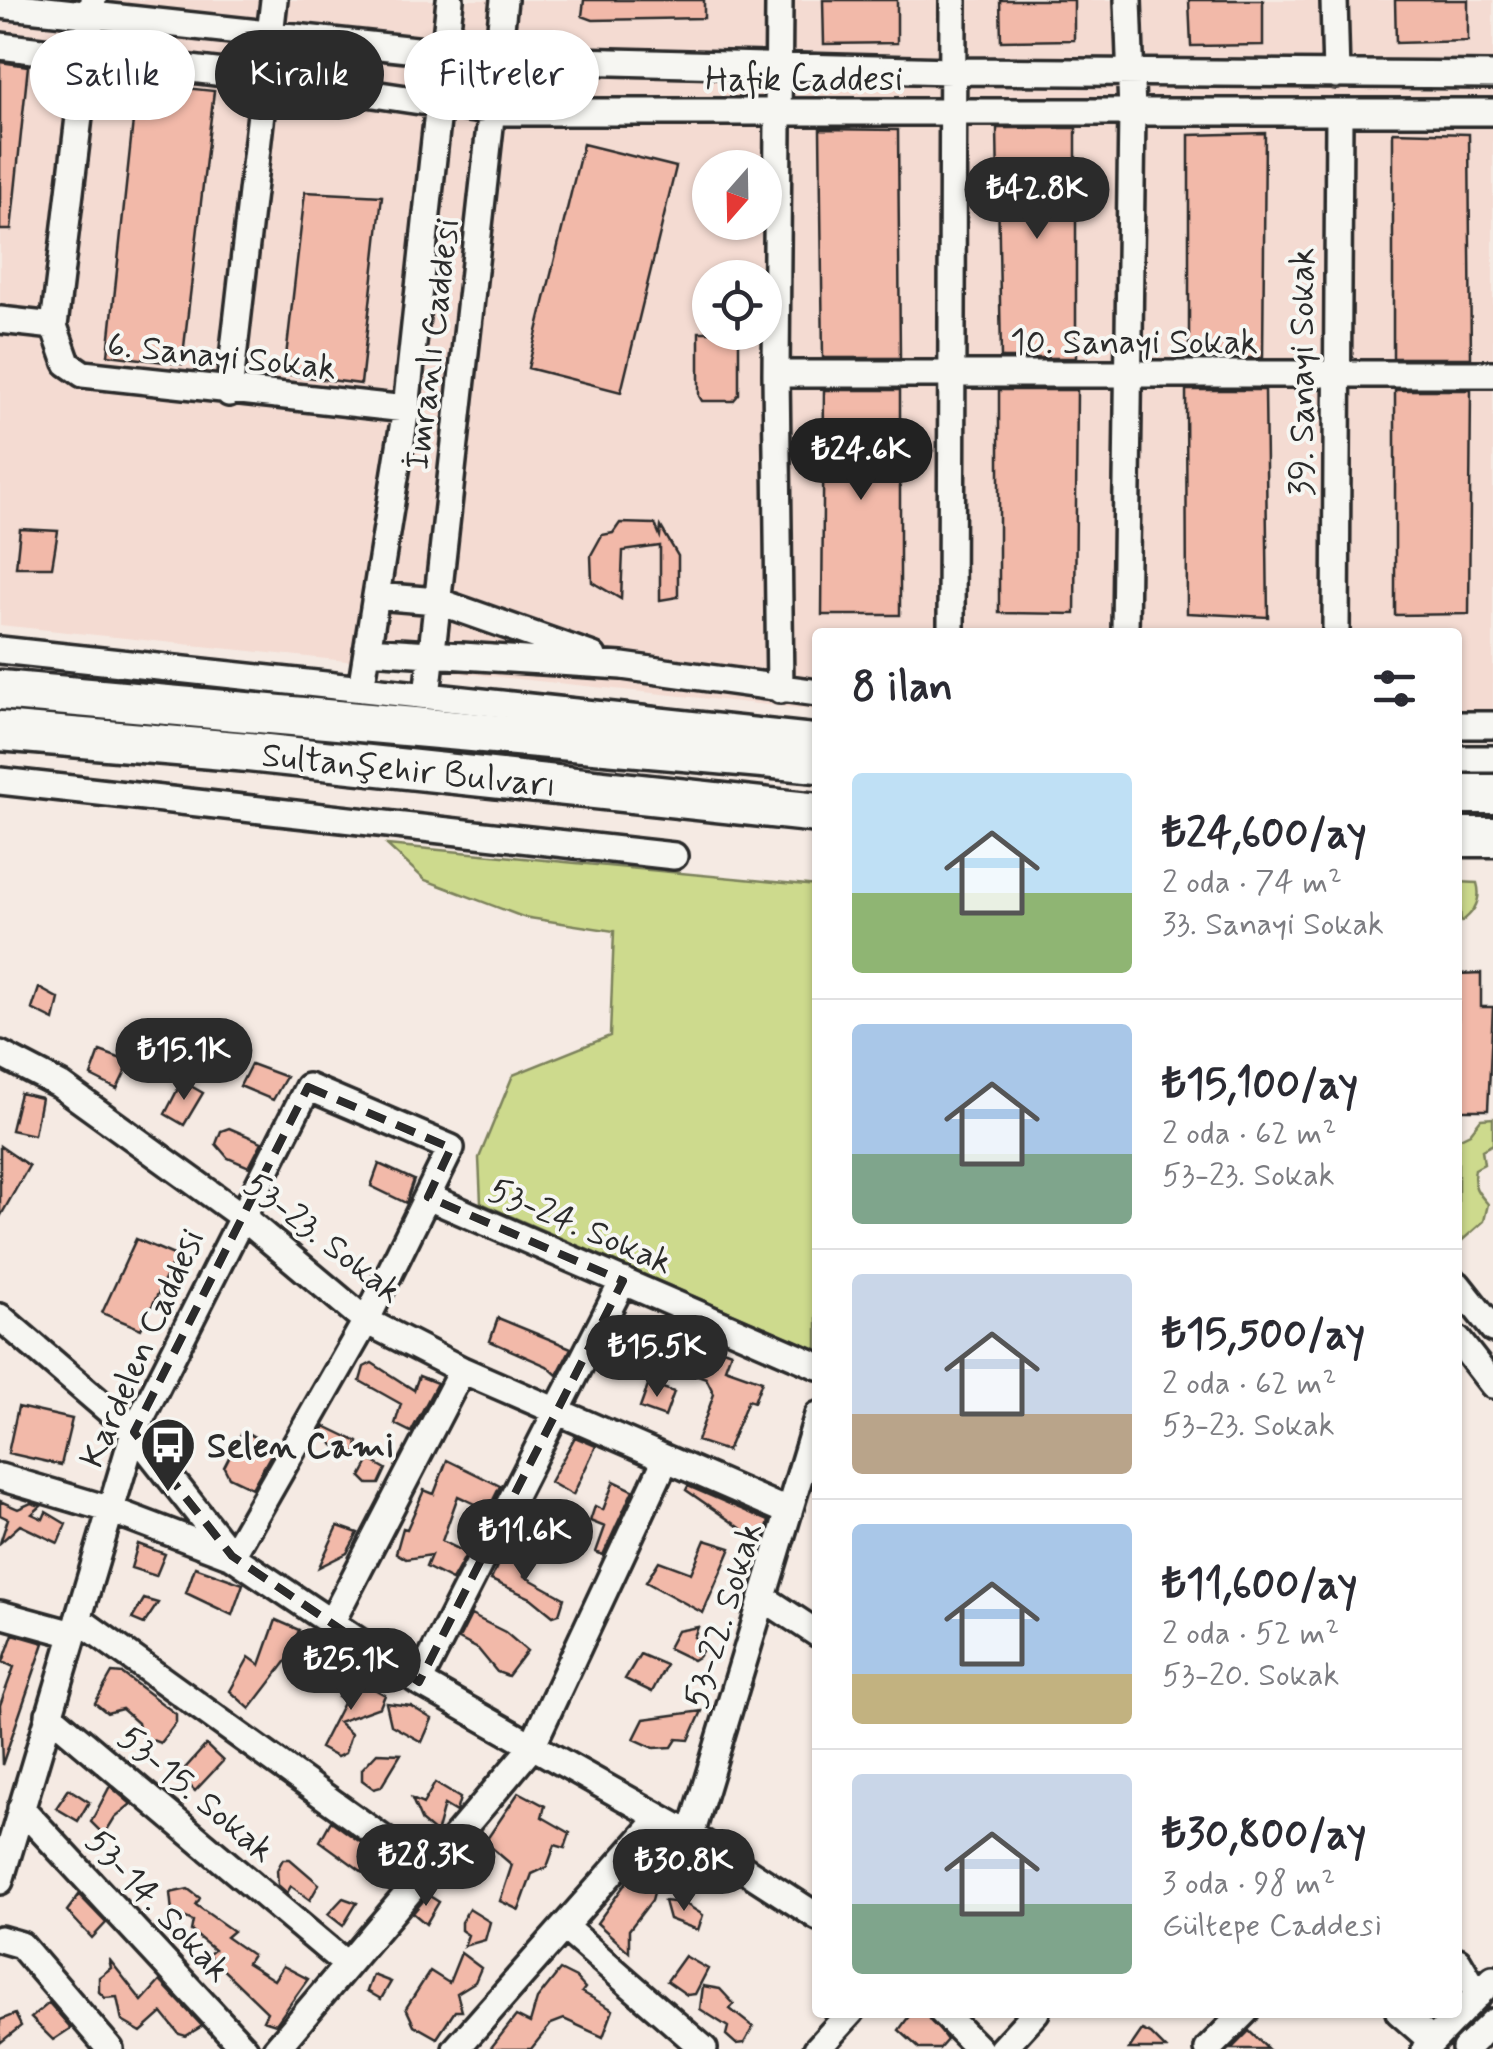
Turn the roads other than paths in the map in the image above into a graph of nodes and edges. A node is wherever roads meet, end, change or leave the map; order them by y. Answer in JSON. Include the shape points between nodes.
{"nodes":[{"id":1,"x":274,"y":0,"type":"edge"},
{"id":2,"x":450,"y":0,"type":"edge"},
{"id":3,"x":504,"y":0,"type":"edge"},
{"id":4,"x":779,"y":0,"type":"edge"},
{"id":5,"x":953,"y":0,"type":"edge"},
{"id":6,"x":1128,"y":0,"type":"edge"},
{"id":7,"x":1334,"y":0,"type":"edge"},
{"id":8,"x":0,"y":6,"type":"edge"},
{"id":9,"x":92,"y":8,"type":"edge"},
{"id":10,"x":232,"y":30,"type":"edge"},
{"id":11,"x":271,"y":30,"type":"edge"},
{"id":12,"x":447,"y":30,"type":"edge"},
{"id":13,"x":501,"y":30,"type":"edge"},
{"id":14,"x":0,"y":46,"type":"edge"},
{"id":15,"x":30,"y":49,"type":"edge"},
{"id":16,"x":599,"y":62,"type":"edge"},
{"id":17,"x":778,"y":68,"type":"junction"},
{"id":18,"x":952,"y":71,"type":"junction"},
{"id":19,"x":1129,"y":74,"type":"junction"},
{"id":20,"x":1336,"y":75,"type":"junction"},
{"id":21,"x":1493,"y":75,"type":"edge"},
{"id":22,"x":1132,"y":112,"type":"junction"},
{"id":23,"x":1338,"y":112,"type":"junction"},
{"id":24,"x":1493,"y":112,"type":"edge"},
{"id":25,"x":599,"y":113,"type":"edge"},
{"id":26,"x":951,"y":113,"type":"junction"},
{"id":27,"x":778,"y":114,"type":"junction"},
{"id":28,"x":80,"y":120,"type":"edge"},
{"id":29,"x":261,"y":120,"type":"edge"},
{"id":30,"x":435,"y":120,"type":"edge"},
{"id":31,"x":493,"y":120,"type":"edge"},
{"id":32,"x":0,"y":320,"type":"edge"},
{"id":33,"x":54,"y":326,"type":"junction"},
{"id":34,"x":776,"y":374,"type":"junction"},
{"id":35,"x":1335,"y":374,"type":"junction"},
{"id":36,"x":1493,"y":374,"type":"edge"},
{"id":37,"x":1129,"y":375,"type":"junction"},
{"id":38,"x":951,"y":378,"type":"junction"},
{"id":39,"x":229,"y":393,"type":"junction"},
{"id":40,"x":406,"y":410,"type":"junction"},
{"id":41,"x":376,"y":596,"type":"junction"},
{"id":42,"x":436,"y":601,"type":"junction"},
{"id":43,"x":951,"y":628,"type":"edge"},
{"id":44,"x":1126,"y":628,"type":"edge"},
{"id":45,"x":1336,"y":628,"type":"edge"},
{"id":46,"x":0,"y":650,"type":"edge"},
{"id":47,"x":367,"y":650,"type":"junction"},
{"id":48,"x":431,"y":656,"type":"junction"},
{"id":49,"x":622,"y":666,"type":"junction"},
{"id":50,"x":0,"y":690,"type":"edge"},
{"id":51,"x":360,"y":690,"type":"junction"},
{"id":52,"x":780,"y":690,"type":"junction"},
{"id":53,"x":812,"y":693,"type":"edge"},
{"id":54,"x":427,"y":696,"type":"junction"},
{"id":55,"x":1462,"y":725,"type":"edge"},
{"id":56,"x":1493,"y":725,"type":"edge"},
{"id":57,"x":0,"y":731,"type":"edge"},
{"id":58,"x":812,"y":737,"type":"edge"},
{"id":59,"x":1462,"y":759,"type":"edge"},
{"id":60,"x":1493,"y":759,"type":"edge"},
{"id":61,"x":812,"y":762,"type":"edge"},
{"id":62,"x":0,"y":780,"type":"edge"},
{"id":63,"x":1462,"y":794,"type":"edge"},
{"id":64,"x":1493,"y":794,"type":"edge"},
{"id":65,"x":812,"y":812,"type":"edge"},
{"id":66,"x":1493,"y":837,"type":"edge"},
{"id":67,"x":1462,"y":838,"type":"edge"},
{"id":68,"x":674,"y":856,"type":"dead end"},
{"id":69,"x":0,"y":1054,"type":"edge"},
{"id":70,"x":428,"y":1197,"type":"junction"},
{"id":71,"x":240,"y":1214,"type":"junction"},
{"id":72,"x":623,"y":1281,"type":"junction"},
{"id":73,"x":1462,"y":1290,"type":"edge"},
{"id":74,"x":0,"y":1316,"type":"edge"},
{"id":75,"x":366,"y":1321,"type":"junction"},
{"id":76,"x":1493,"y":1330,"type":"edge"},
{"id":77,"x":1462,"y":1345,"type":"edge"},
{"id":78,"x":812,"y":1363,"type":"edge"},
{"id":79,"x":462,"y":1370,"type":"junction"},
{"id":80,"x":1493,"y":1385,"type":"edge"},
{"id":81,"x":557,"y":1409,"type":"junction"},
{"id":82,"x":134,"y":1432,"type":"junction"},
{"id":83,"x":812,"y":1435,"type":"edge"},
{"id":84,"x":664,"y":1461,"type":"junction"},
{"id":85,"x":0,"y":1477,"type":"edge"},
{"id":86,"x":108,"y":1510,"type":"junction"},
{"id":87,"x":789,"y":1512,"type":"junction"},
{"id":88,"x":232,"y":1556,"type":"junction"},
{"id":89,"x":765,"y":1599,"type":"junction"},
{"id":90,"x":0,"y":1614,"type":"edge"},
{"id":91,"x":331,"y":1622,"type":"junction"},
{"id":92,"x":75,"y":1626,"type":"junction"},
{"id":93,"x":812,"y":1630,"type":"edge"},
{"id":94,"x":419,"y":1682,"type":"junction"},
{"id":95,"x":49,"y":1714,"type":"junction"},
{"id":96,"x":532,"y":1748,"type":"junction"},
{"id":97,"x":21,"y":1808,"type":"junction"},
{"id":98,"x":658,"y":1820,"type":"junction"},
{"id":99,"x":690,"y":1835,"type":"junction"},
{"id":100,"x":424,"y":1869,"type":"junction"},
{"id":101,"x":0,"y":1881,"type":"edge"},
{"id":102,"x":812,"y":1913,"type":"edge"},
{"id":103,"x":564,"y":1927,"type":"junction"},
{"id":104,"x":0,"y":1939,"type":"edge"},
{"id":105,"x":347,"y":1965,"type":"junction"},
{"id":106,"x":1462,"y":1966,"type":"edge"},
{"id":107,"x":1485,"y":1986,"type":"edge"},
{"id":108,"x":1462,"y":2010,"type":"edge"},
{"id":109,"x":845,"y":2018,"type":"edge"},
{"id":110,"x":948,"y":2018,"type":"edge"},
{"id":111,"x":1030,"y":2018,"type":"edge"},
{"id":112,"x":1238,"y":2018,"type":"edge"},
{"id":113,"x":1404,"y":2018,"type":"edge"},
{"id":114,"x":1455,"y":2018,"type":"edge"},
{"id":115,"x":1493,"y":2022,"type":"edge"},
{"id":116,"x":1429,"y":2045,"type":"edge"},
{"id":117,"x":110,"y":2049,"type":"edge"},
{"id":118,"x":246,"y":2049,"type":"edge"},
{"id":119,"x":276,"y":2049,"type":"edge"},
{"id":120,"x":456,"y":2049,"type":"edge"},
{"id":121,"x":704,"y":2049,"type":"edge"},
{"id":122,"x":817,"y":2049,"type":"edge"},
{"id":123,"x":979,"y":2049,"type":"edge"},
{"id":124,"x":1002,"y":2049,"type":"edge"},
{"id":125,"x":1208,"y":2049,"type":"edge"},
{"id":126,"x":1464,"y":2049,"type":"edge"}],
"edges":[{"from":1,"to":11,"type":"street"},
{"from":2,"to":12,"type":"street","name":"İmranlı Caddesi"},
{"from":3,"to":13,"type":"street","name":"İmranlı Caddesi"},
{"from":4,"to":17,"type":"street"},
{"from":5,"to":18,"type":"street"},
{"from":6,"to":19,"type":"street"},
{"from":7,"to":20,"type":"street"},
{"from":8,"to":9,"type":"street","name":"Hafik Caddesi"},
{"from":9,"to":10,"type":"street","name":"Hafik Caddesi"},
{"from":14,"to":15,"type":"street","name":"Hafik Caddesi"},
{"from":16,"to":17,"type":"street","name":"Hafik Caddesi"},
{"from":17,"to":18,"type":"street","name":"Hafik Caddesi"},
{"from":17,"to":27,"type":"street"},
{"from":18,"to":19,"type":"street","name":"Hafik Caddesi"},
{"from":18,"to":26,"type":"street"},
{"from":19,"to":20,"type":"street","name":"Hafik Caddesi"},
{"from":19,"to":22,"type":"street"},
{"from":20,"to":21,"type":"street","name":"Hafik Caddesi"},
{"from":22,"to":23,"type":"street","name":"Hafik Caddesi"},
{"from":22,"to":26,"type":"street","name":"Hafik Caddesi"},
{"from":22,"to":37,"type":"street"},
{"from":23,"to":24,"type":"street","name":"Hafik Caddesi"},
{"from":23,"to":35,"type":"street","name":"39. Sanayi Sokak"},
{"from":25,"to":27,"type":"street","name":"Hafik Caddesi"},
{"from":26,"to":27,"type":"street","name":"Hafik Caddesi"},
{"from":26,"to":38,"type":"street"},
{"from":27,"to":34,"type":"street"},
{"from":28,"to":33,"type":"street"},
{"from":29,"to":39,"type":"street"},
{"from":30,"to":40,"type":"street","name":"İmranlı Caddesi"},
{"from":31,"to":42,"type":"street","name":"İmranlı Caddesi"},
{"from":32,"to":33,"type":"street"},
{"from":33,"to":39,"type":"street","name":"6. Sanayi Sokak","via":[[67,363],[84,374]]},
{"from":34,"to":38,"type":"street","name":"10. Sanayi Sokak"},
{"from":34,"to":52,"type":"street"},
{"from":35,"to":36,"type":"street","name":"10. Sanayi Sokak"},
{"from":35,"to":37,"type":"street","name":"10. Sanayi Sokak"},
{"from":35,"to":45,"type":"street","name":"39. Sanayi Sokak"},
{"from":37,"to":38,"type":"street","name":"10. Sanayi Sokak"},
{"from":37,"to":44,"type":"street"},
{"from":38,"to":43,"type":"street"},
{"from":39,"to":40,"type":"street","name":"6. Sanayi Sokak"},
{"from":40,"to":41,"type":"street","name":"İmranlı Caddesi"},
{"from":41,"to":42,"type":"street"},
{"from":41,"to":47,"type":"street","name":"İmranlı Caddesi"},
{"from":42,"to":48,"type":"street","name":"İmranlı Caddesi"},
{"from":42,"to":49,"type":"street"},
{"from":46,"to":51,"type":"street"},
{"from":47,"to":48,"type":"street"},
{"from":47,"to":51,"type":"street","name":"İmranlı Caddesi"},
{"from":48,"to":49,"type":"street"},
{"from":48,"to":54,"type":"street","name":"İmranlı Caddesi"},
{"from":49,"to":52,"type":"street"},
{"from":50,"to":61,"type":"highway","name":"Sultanşehir Bulvarı"},
{"from":51,"to":54,"type":"street"},
{"from":52,"to":53,"type":"street"},
{"from":54,"to":58,"type":"street"},
{"from":55,"to":56,"type":"street"},
{"from":57,"to":65,"type":"highway","name":"Sultanşehir Bulvarı"},
{"from":59,"to":60,"type":"street"},
{"from":62,"to":68,"type":"street"},
{"from":63,"to":64,"type":"highway"},
{"from":66,"to":67,"type":"highway"},
{"from":69,"to":71,"type":"street","name":"53-23. Sokak","via":[[60,1085]]},
{"from":70,"to":71,"type":"street","name":"Kardelen Caddesi","via":[[451,1148],[308,1087]]},
{"from":70,"to":72,"type":"street","name":"53-24. Sokak"},
{"from":70,"to":75,"type":"street"},
{"from":71,"to":75,"type":"street","name":"53-23. Sokak"},
{"from":71,"to":82,"type":"street","name":"Kardelen Caddesi"},
{"from":72,"to":78,"type":"street","name":"53-24. Sokak"},
{"from":72,"to":81,"type":"street"},
{"from":73,"to":76,"type":"street"},
{"from":74,"to":82,"type":"street"},
{"from":75,"to":79,"type":"street","name":"53-23. Sokak"},
{"from":75,"to":88,"type":"street"},
{"from":77,"to":80,"type":"street"},
{"from":79,"to":81,"type":"street","name":"53-23. Sokak"},
{"from":79,"to":91,"type":"street"},
{"from":81,"to":84,"type":"street","name":"53-23. Sokak"},
{"from":81,"to":94,"type":"street"},
{"from":82,"to":86,"type":"street","name":"Kardelen Caddesi"},
{"from":82,"to":88,"type":"street"},
{"from":83,"to":87,"type":"street","name":"53-22. Sokak"},
{"from":84,"to":87,"type":"street","name":"53-23. Sokak"},
{"from":84,"to":96,"type":"street"},
{"from":85,"to":86,"type":"street"},
{"from":86,"to":88,"type":"street"},
{"from":86,"to":92,"type":"street","name":"Kardelen Caddesi"},
{"from":87,"to":89,"type":"street","name":"53-22. Sokak"},
{"from":88,"to":91,"type":"street"},
{"from":89,"to":93,"type":"street"},
{"from":89,"to":99,"type":"street","name":"53-22. Sokak"},
{"from":90,"to":92,"type":"street"},
{"from":91,"to":94,"type":"street"},
{"from":92,"to":95,"type":"street","name":"Kardelen Caddesi"},
{"from":92,"to":100,"type":"street"},
{"from":94,"to":96,"type":"street"},
{"from":95,"to":97,"type":"street","name":"Kardelen Caddesi"},
{"from":95,"to":105,"type":"street","name":"53-15. Sokak"},
{"from":96,"to":98,"type":"street"},
{"from":96,"to":100,"type":"street"},
{"from":97,"to":101,"type":"street","name":"Kardelen Caddesi"},
{"from":97,"to":118,"type":"street","name":"53-14. Sokak"},
{"from":98,"to":99,"type":"street"},
{"from":98,"to":103,"type":"street"},
{"from":99,"to":102,"type":"street"},
{"from":100,"to":105,"type":"street"},
{"from":103,"to":120,"type":"street"},
{"from":103,"to":121,"type":"street"},
{"from":104,"to":117,"type":"street","via":[[21,1945]]},
{"from":105,"to":119,"type":"street"},
{"from":106,"to":107,"type":"street"},
{"from":107,"to":108,"type":"street"},
{"from":109,"to":122,"type":"street"},
{"from":110,"to":123,"type":"street"},
{"from":111,"to":124,"type":"street"},
{"from":112,"to":125,"type":"street"},
{"from":113,"to":116,"type":"street"},
{"from":114,"to":116,"type":"street"},
{"from":115,"to":126,"type":"street"}]}
